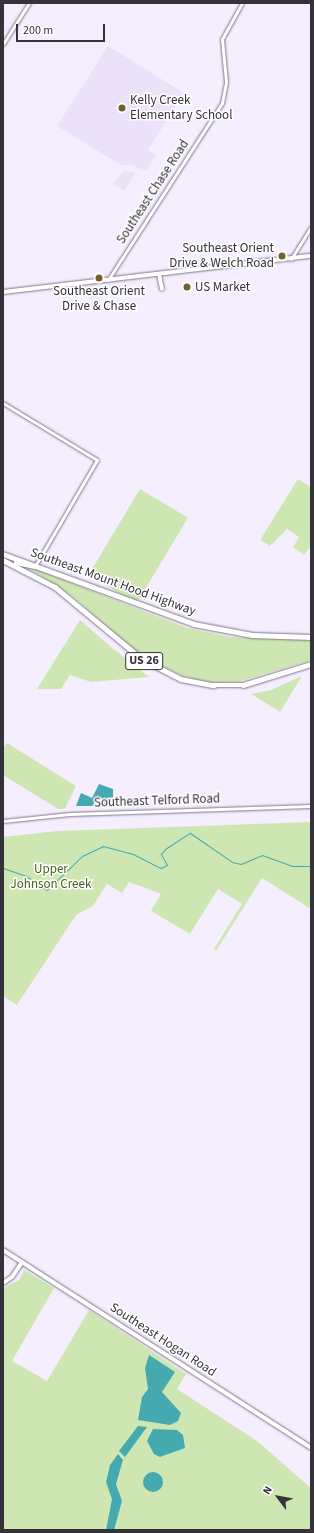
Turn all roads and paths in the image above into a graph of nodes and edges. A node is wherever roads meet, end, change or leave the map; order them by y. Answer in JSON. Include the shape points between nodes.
{"nodes":[{"id":1,"x":29,"y":3,"type":"edge"},
{"id":2,"x":242,"y":3,"type":"edge"},
{"id":3,"x":3,"y":44,"type":"edge"},
{"id":4,"x":311,"y":227,"type":"edge"},
{"id":5,"x":311,"y":256,"type":"edge"},
{"id":6,"x":291,"y":259,"type":"junction"},
{"id":7,"x":159,"y":274,"type":"junction"},
{"id":8,"x":108,"y":280,"type":"junction"},
{"id":9,"x":162,"y":289,"type":"dead end"},
{"id":10,"x":3,"y":292,"type":"edge"},
{"id":11,"x":3,"y":402,"type":"edge"},
{"id":12,"x":3,"y":554,"type":"edge"},
{"id":13,"x":3,"y":559,"type":"edge"},
{"id":14,"x":35,"y":566,"type":"junction"},
{"id":15,"x":311,"y":637,"type":"edge"},
{"id":16,"x":311,"y":664,"type":"edge"},
{"id":17,"x":311,"y":806,"type":"edge"},
{"id":18,"x":3,"y":821,"type":"edge"},
{"id":19,"x":3,"y":1250,"type":"edge"},
{"id":20,"x":22,"y":1262,"type":"junction"},
{"id":21,"x":3,"y":1283,"type":"edge"},
{"id":22,"x":311,"y":1448,"type":"edge"}],
"edges":[{"from":1,"to":3,"type":"street"},
{"from":2,"to":8,"type":"street","name":"Southeast Chase Road","via":[[222,39],[226,82],[222,103]]},
{"from":4,"to":6,"type":"street"},
{"from":5,"to":6,"type":"main road"},
{"from":6,"to":7,"type":"main road"},
{"from":7,"to":8,"type":"main road"},
{"from":7,"to":9,"type":"main road"},
{"from":8,"to":10,"type":"main road"},
{"from":11,"to":14,"type":"street","via":[[97,460]]},
{"from":12,"to":14,"type":"highway","name":"Southeast Mount Hood Highway"},
{"from":13,"to":14,"type":"highway"},
{"from":13,"to":16,"type":"highway","name":"Southeast Mount Hood Highway","number":"US 26","via":[[55,587],[142,659],[181,679],[205,684],[242,685]]},
{"from":14,"to":15,"type":"highway","name":"Southeast Mount Hood Highway","via":[[162,614],[210,628],[264,636]]},
{"from":17,"to":18,"type":"street","name":"Southeast Telford Road","via":[[70,814]]},
{"from":19,"to":20,"type":"main road","name":"Southeast Hogan Road"},
{"from":20,"to":21,"type":"main road","via":[[12,1277]]},
{"from":20,"to":22,"type":"main road","name":"Southeast Hogan Road"}]}
